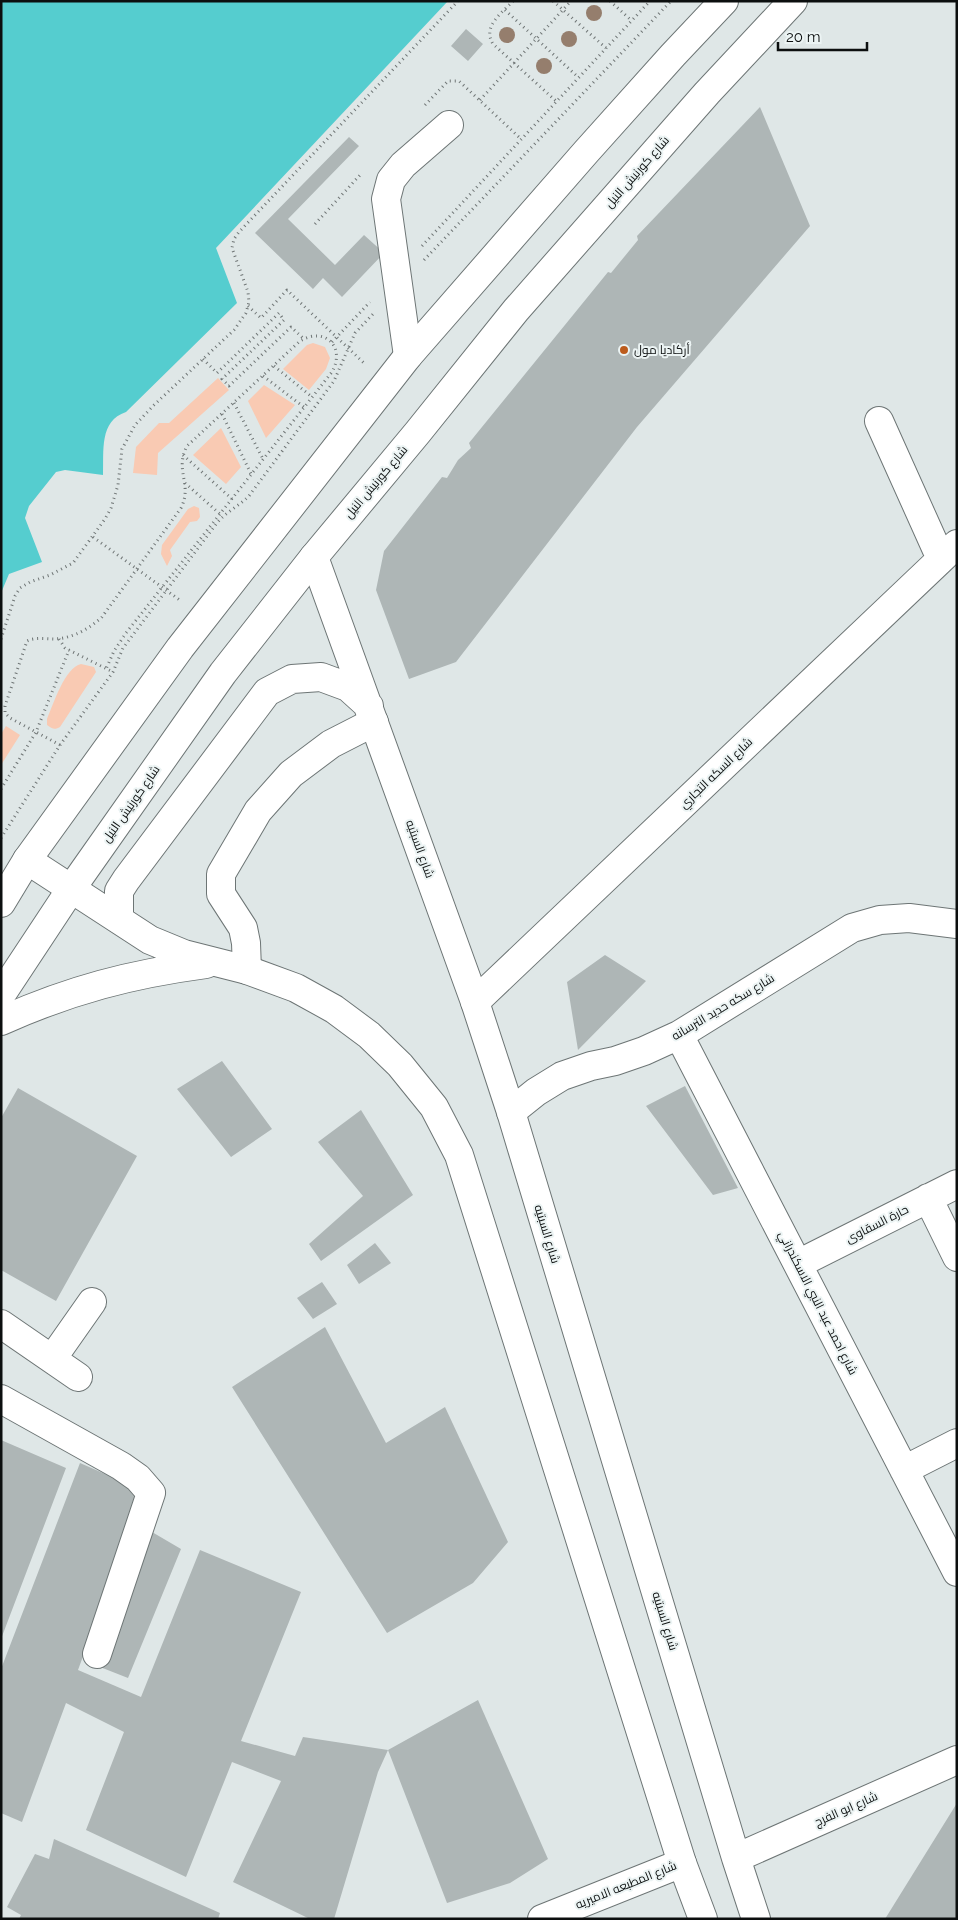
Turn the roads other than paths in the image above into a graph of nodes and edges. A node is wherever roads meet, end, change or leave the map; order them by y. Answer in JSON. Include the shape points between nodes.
{"nodes":[{"id":1,"x":724,"y":1,"type":"edge"},
{"id":2,"x":793,"y":1,"type":"edge"},
{"id":3,"x":449,"y":125,"type":"dead end"},
{"id":4,"x":408,"y":356,"type":"junction"},
{"id":5,"x":879,"y":421,"type":"dead end"},
{"id":6,"x":949,"y":552,"type":"edge"},
{"id":7,"x":314,"y":557,"type":"junction"},
{"id":8,"x":372,"y":714,"type":"junction"},
{"id":9,"x":27,"y":860,"type":"junction"},
{"id":10,"x":71,"y":888,"type":"junction"},
{"id":11,"x":1,"y":903,"type":"edge"},
{"id":12,"x":118,"y":919,"type":"junction"},
{"id":13,"x":957,"y":924,"type":"edge"},
{"id":14,"x":220,"y":962,"type":"junction"},
{"id":15,"x":247,"y":970,"type":"junction"},
{"id":16,"x":1,"y":995,"type":"edge"},
{"id":17,"x":475,"y":1002,"type":"junction"},
{"id":18,"x":1,"y":1021,"type":"edge"},
{"id":19,"x":679,"y":1035,"type":"junction"},
{"id":20,"x":511,"y":1112,"type":"junction"},
{"id":21,"x":957,"y":1184,"type":"edge"},
{"id":22,"x":928,"y":1198,"type":"junction"},
{"id":23,"x":957,"y":1257,"type":"edge"},
{"id":24,"x":798,"y":1264,"type":"junction"},
{"id":25,"x":92,"y":1302,"type":"dead end"},
{"id":26,"x":1,"y":1324,"type":"edge"},
{"id":27,"x":52,"y":1359,"type":"junction"},
{"id":28,"x":78,"y":1377,"type":"dead end"},
{"id":29,"x":1,"y":1399,"type":"edge"},
{"id":30,"x":957,"y":1444,"type":"edge"},
{"id":31,"x":904,"y":1470,"type":"junction"},
{"id":32,"x":957,"y":1572,"type":"edge"},
{"id":33,"x":97,"y":1654,"type":"dead end"},
{"id":34,"x":957,"y":1760,"type":"edge"},
{"id":35,"x":736,"y":1858,"type":"junction"},
{"id":36,"x":682,"y":1862,"type":"junction"},
{"id":37,"x":569,"y":1914,"type":"edge"},
{"id":38,"x":542,"y":1919,"type":"edge"},
{"id":39,"x":704,"y":1919,"type":"edge"},
{"id":40,"x":756,"y":1919,"type":"edge"}],
"edges":[{"from":1,"to":4,"type":"main road","via":[[598,138]]},
{"from":2,"to":7,"type":"main road","name":"شارع كورنيش النيل","via":[[707,93],[516,310]]},
{"from":3,"to":4,"type":"main road","via":[[403,164],[388,189],[386,208]]},
{"from":4,"to":9,"type":"main road","via":[[180,648]]},
{"from":5,"to":6,"type":"main road"},
{"from":6,"to":17,"type":"main road","name":"شارع السكه التجاري"},
{"from":7,"to":8,"type":"main road","name":"شارع السبتيه"},
{"from":7,"to":10,"type":"main road","name":"شارع كورنيش النيل","via":[[223,673]]},
{"from":8,"to":12,"type":"main road","via":[[348,687],[321,677],[292,679],[267,692],[126,880],[119,891]]},
{"from":8,"to":15,"type":"main road","via":[[291,774],[258,811],[221,874],[221,894],[243,928]]},
{"from":8,"to":17,"type":"main road","name":"شارع السبتيه"},
{"from":9,"to":10,"type":"main road"},
{"from":9,"to":11,"type":"main road"},
{"from":10,"to":12,"type":"main road"},
{"from":10,"to":16,"type":"main road","name":"شارع كورنيش النيل"},
{"from":12,"to":14,"type":"main road","via":[[184,954]]},
{"from":13,"to":19,"type":"main road","name":"شارع سكه حديد الترسانه","via":[[909,918],[880,920],[852,928]]},
{"from":14,"to":15,"type":"main road"},
{"from":14,"to":18,"type":"main road","via":[[158,970],[96,985]]},
{"from":15,"to":36,"type":"main road","via":[[296,988],[334,1009],[369,1035],[400,1065],[434,1107],[459,1155]]},
{"from":17,"to":20,"type":"main road","name":"شارع السبتيه"},
{"from":19,"to":20,"type":"main road","name":"شارع سكه حديد الترسانه","via":[[644,1051],[562,1076]]},
{"from":19,"to":24,"type":"main road","name":"شارع احمد عبد النبي الاسكندراني"},
{"from":20,"to":35,"type":"main road","name":"شارع السبتيه"},
{"from":21,"to":22,"type":"main road","name":"حارة السقاوى"},
{"from":22,"to":23,"type":"main road"},
{"from":22,"to":24,"type":"main road","name":"حارة السقاوى"},
{"from":24,"to":31,"type":"main road","name":"شارع احمد عبد النبي الاسكندراني"},
{"from":25,"to":27,"type":"main road"},
{"from":26,"to":27,"type":"main road"},
{"from":27,"to":28,"type":"main road"},
{"from":29,"to":33,"type":"main road","via":[[121,1466],[151,1493]]},
{"from":30,"to":31,"type":"main road"},
{"from":31,"to":32,"type":"main road","name":"شارع احمد عبد النبي الاسكندراني"},
{"from":34,"to":35,"type":"main road","name":"شارع ابو الفرج"},
{"from":35,"to":40,"type":"main road","name":"شارع السبتيه"},
{"from":36,"to":37,"type":"main road","name":"شارع المطبعه الاميريه"},
{"from":36,"to":39,"type":"main road"},
{"from":37,"to":38,"type":"main road","name":"شارع المطبعه الاميريه"}]}
